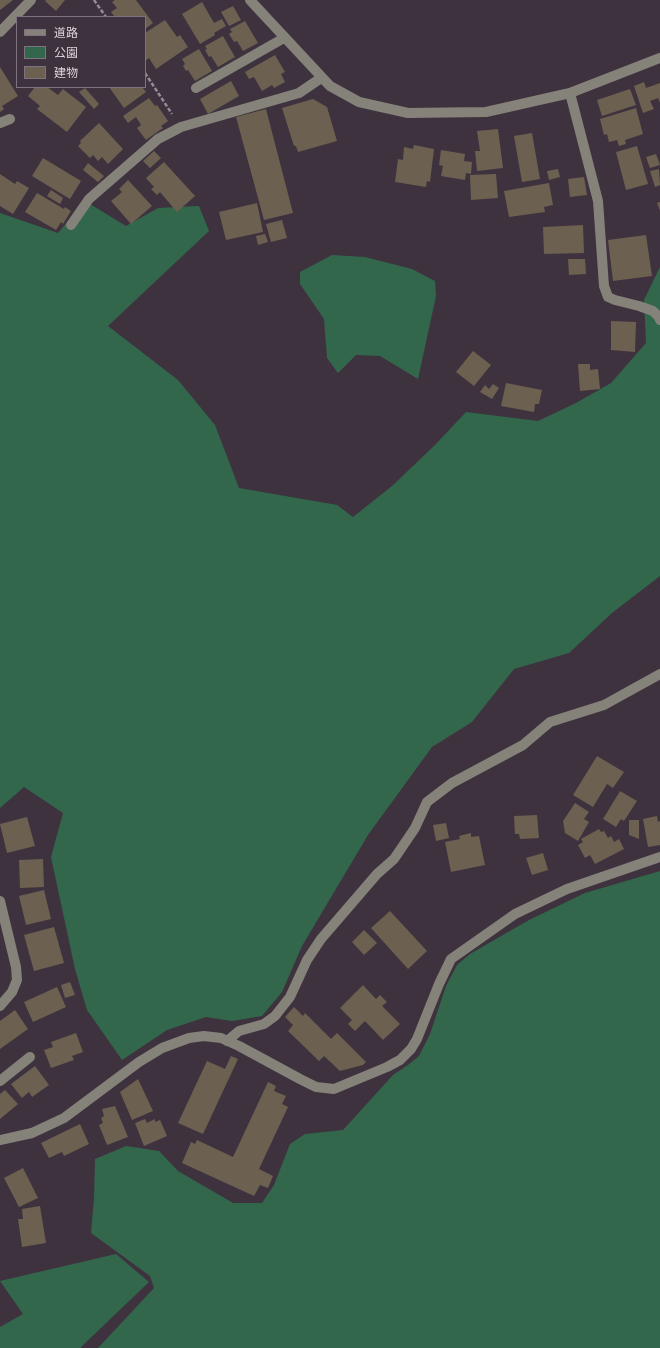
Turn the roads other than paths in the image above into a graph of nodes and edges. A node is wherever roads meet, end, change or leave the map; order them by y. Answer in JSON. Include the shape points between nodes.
{"nodes":[{"id":1,"x":31,"y":0,"type":"edge"},
{"id":2,"x":250,"y":0,"type":"edge"},
{"id":3,"x":0,"y":32,"type":"edge"},
{"id":4,"x":284,"y":38,"type":"junction"},
{"id":5,"x":660,"y":58,"type":"edge"},
{"id":6,"x":321,"y":78,"type":"junction"},
{"id":7,"x":196,"y":88,"type":"dead end"},
{"id":8,"x":570,"y":94,"type":"junction"},
{"id":9,"x":71,"y":225,"type":"dead end"},
{"id":10,"x":660,"y":320,"type":"edge"},
{"id":11,"x":660,"y":674,"type":"edge"},
{"id":12,"x":660,"y":857,"type":"edge"},
{"id":13,"x":0,"y":901,"type":"edge"},
{"id":14,"x":0,"y":1006,"type":"edge"},
{"id":15,"x":227,"y":1040,"type":"junction"},
{"id":16,"x":30,"y":1057,"type":"dead end"},
{"id":17,"x":0,"y":1081,"type":"edge"},
{"id":18,"x":0,"y":1140,"type":"edge"}],
"edges":[{"from":1,"to":3,"type":"street"},
{"from":2,"to":4,"type":"street"},
{"from":4,"to":6,"type":"street"},
{"from":4,"to":7,"type":"street"},
{"from":5,"to":8,"type":"street"},
{"from":6,"to":8,"type":"street","via":[[359,102],[408,113],[486,112]]},
{"from":6,"to":9,"type":"street","via":[[299,93],[181,127],[158,139],[89,199]]},
{"from":8,"to":10,"type":"street","via":[[598,201],[604,286],[608,297],[653,311]]},
{"from":11,"to":15,"type":"street","via":[[604,705],[550,722],[523,745],[452,783],[427,802],[415,828],[394,859],[377,874],[321,939],[307,960],[290,997],[275,1016],[264,1024],[239,1031]]},
{"from":12,"to":15,"type":"street","via":[[568,890],[515,914],[451,960],[417,1039],[400,1060],[387,1067],[334,1089],[316,1087]]},
{"from":13,"to":14,"type":"street","via":[[16,967],[16,980],[12,992]]},
{"from":15,"to":18,"type":"street","via":[[204,1036],[189,1038],[162,1048],[64,1118],[32,1133]]},
{"from":16,"to":17,"type":"street"}]}
